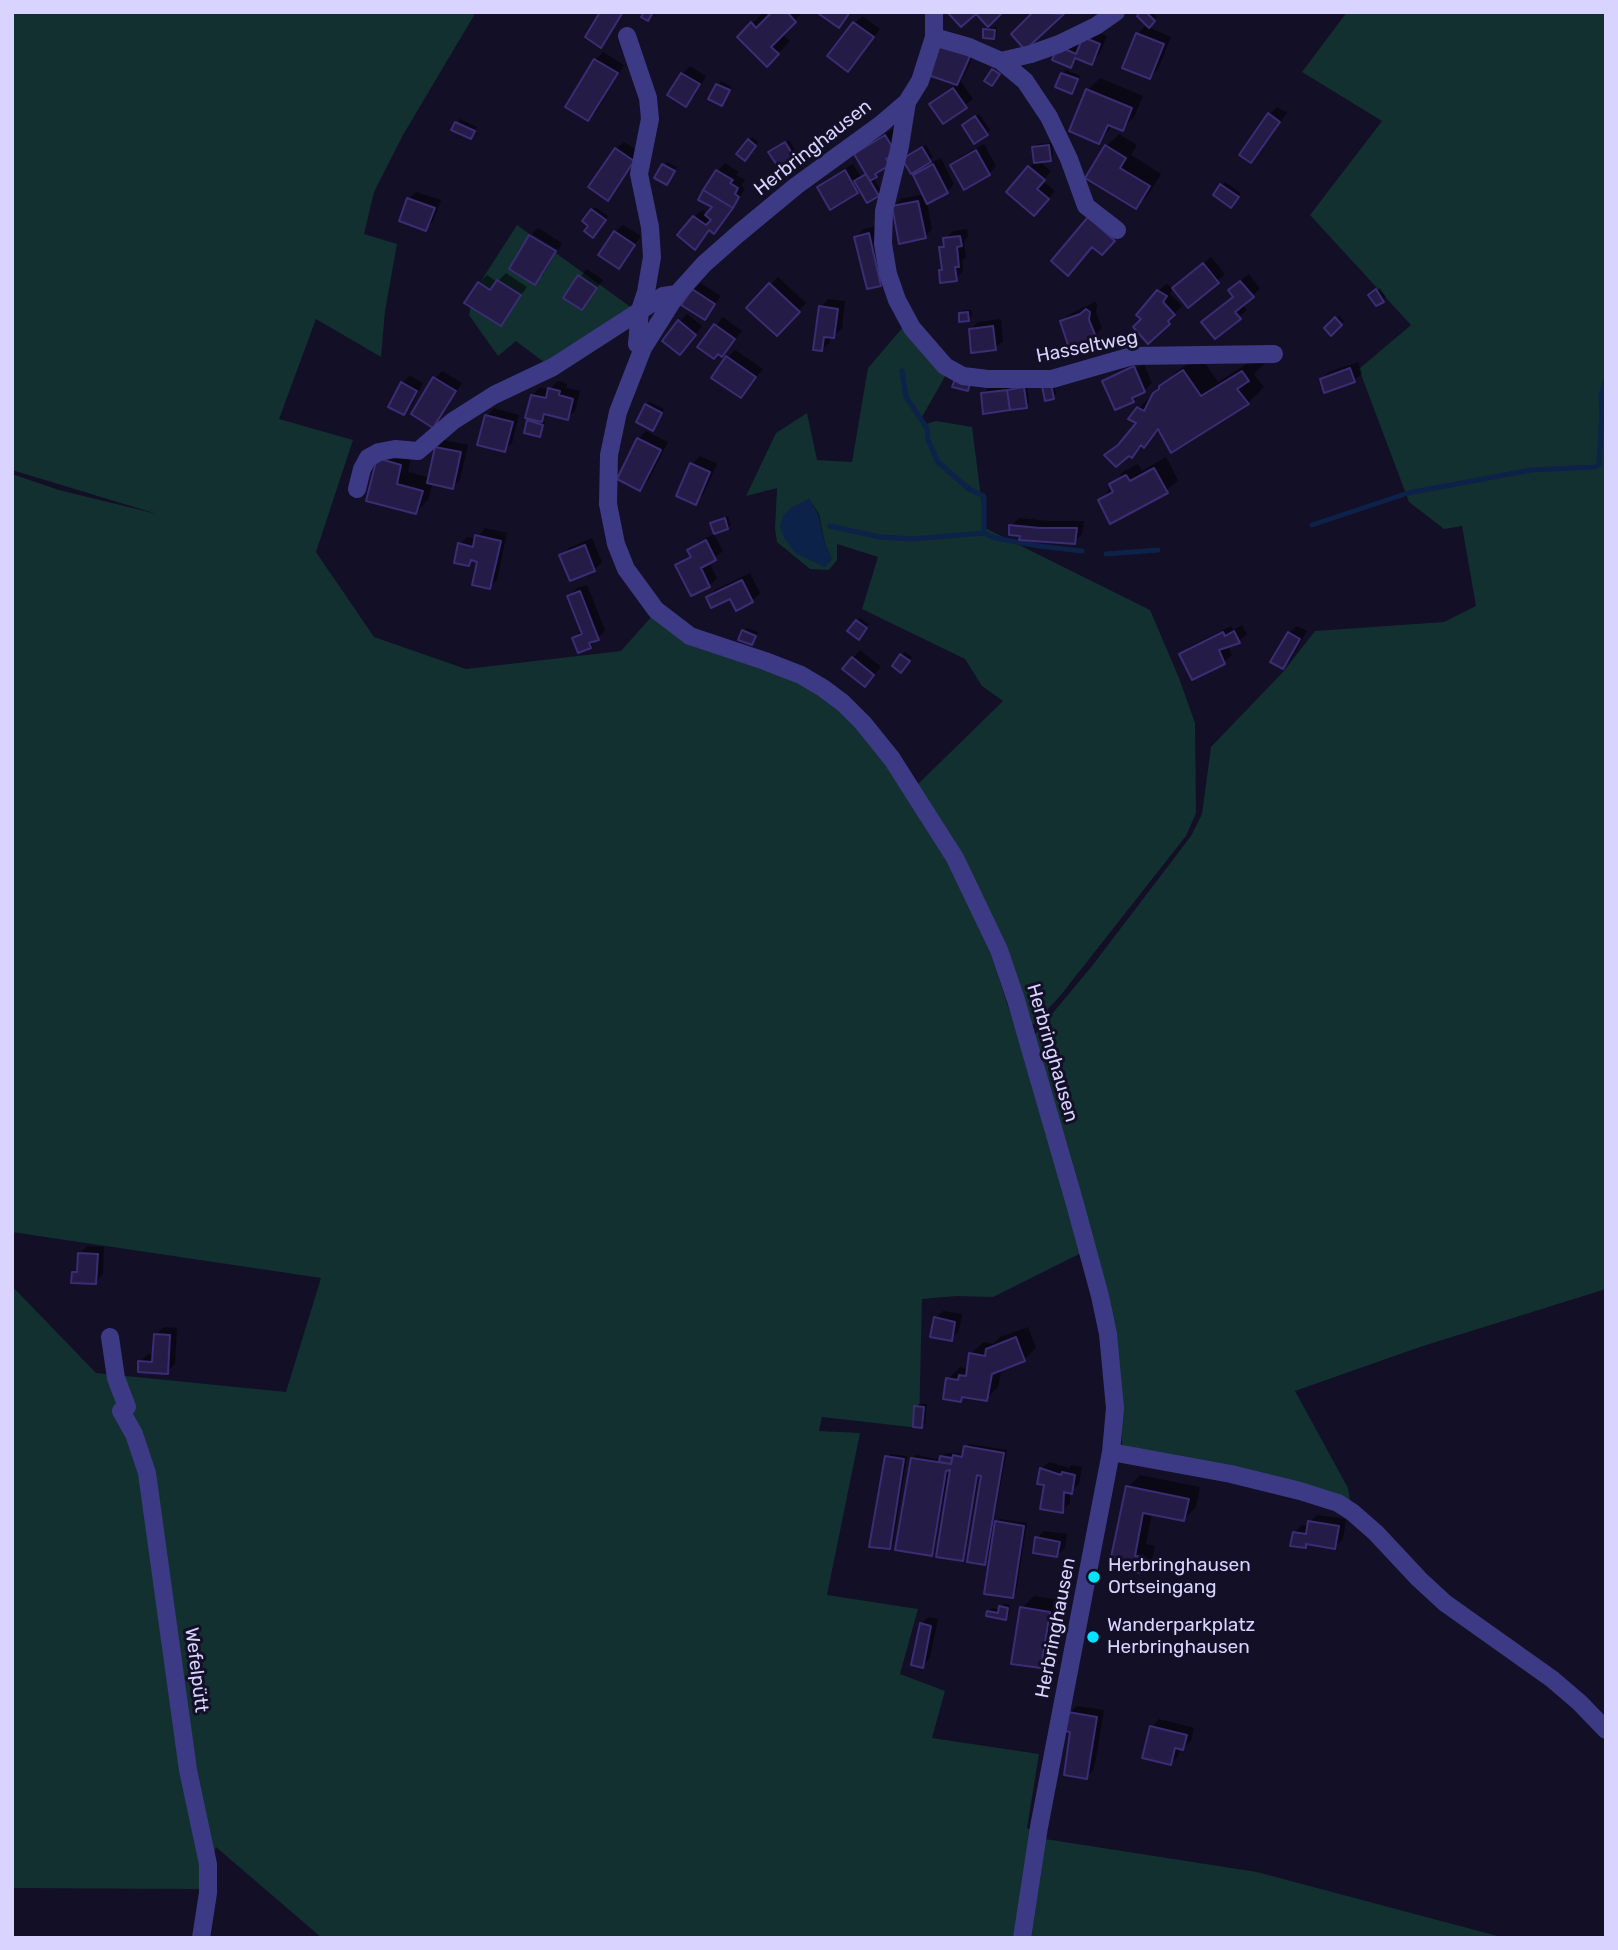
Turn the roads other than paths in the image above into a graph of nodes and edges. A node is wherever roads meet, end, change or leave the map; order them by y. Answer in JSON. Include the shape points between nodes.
{"nodes":[{"id":1,"x":934,"y":12,"type":"edge"},
{"id":2,"x":1116,"y":12,"type":"edge"},
{"id":3,"x":627,"y":36,"type":"dead end"},
{"id":4,"x":934,"y":37,"type":"junction"},
{"id":5,"x":1001,"y":61,"type":"junction"},
{"id":6,"x":907,"y":102,"type":"junction"},
{"id":7,"x":1116,"y":230,"type":"dead end"},
{"id":8,"x":677,"y":294,"type":"junction"},
{"id":9,"x":640,"y":310,"type":"junction"},
{"id":10,"x":643,"y":348,"type":"junction"},
{"id":11,"x":1274,"y":354,"type":"dead end"},
{"id":12,"x":357,"y":489,"type":"dead end"},
{"id":13,"x":110,"y":1337,"type":"dead end"},
{"id":14,"x":1111,"y":1452,"type":"junction"},
{"id":15,"x":1606,"y":1730,"type":"edge"},
{"id":16,"x":201,"y":1938,"type":"edge"},
{"id":17,"x":1022,"y":1938,"type":"edge"}],
"edges":[{"from":1,"to":4,"type":"street","name":"Herbringhausen"},
{"from":2,"to":5,"type":"street","via":[[1059,44]]},
{"from":3,"to":9,"type":"street","name":"Herbringhausen","via":[[648,98],[650,119],[639,174],[652,257]]},
{"from":4,"to":5,"type":"street"},
{"from":4,"to":6,"type":"street","name":"Herbringhausen"},
{"from":5,"to":7,"type":"street","via":[[1037,97],[1058,133],[1086,206]]},
{"from":6,"to":8,"type":"street","name":"Herbringhausen","via":[[738,234]]},
{"from":6,"to":11,"type":"street","name":"Hasseltweg","via":[[884,211],[883,244],[897,300],[912,328],[945,366],[975,378],[1052,379],[1132,356]]},
{"from":8,"to":9,"type":"street","name":"Herbringhausen","via":[[663,296]]},
{"from":8,"to":10,"type":"street","name":"Herbringhausen"},
{"from":9,"to":10,"type":"street","name":"Herbringhausen","via":[[637,344]]},
{"from":9,"to":12,"type":"street","name":"Herbringhausen","via":[[553,367],[494,395],[418,450],[395,449],[369,458]]},
{"from":10,"to":14,"type":"street","name":"Herbringhausen","via":[[618,412],[609,455],[608,504],[626,569],[656,610],[690,636],[801,675],[843,703],[892,759],[955,858],[1005,967],[1100,1296],[1114,1378]]},
{"from":13,"to":16,"type":"street","name":"Wefelpütt","via":[[116,1378],[127,1407],[121,1411],[147,1473],[188,1770],[208,1864]]},
{"from":14,"to":15,"type":"street","via":[[1231,1474],[1338,1503],[1376,1533],[1445,1603],[1552,1679]]},
{"from":14,"to":17,"type":"street","name":"Herbringhausen"}]}
